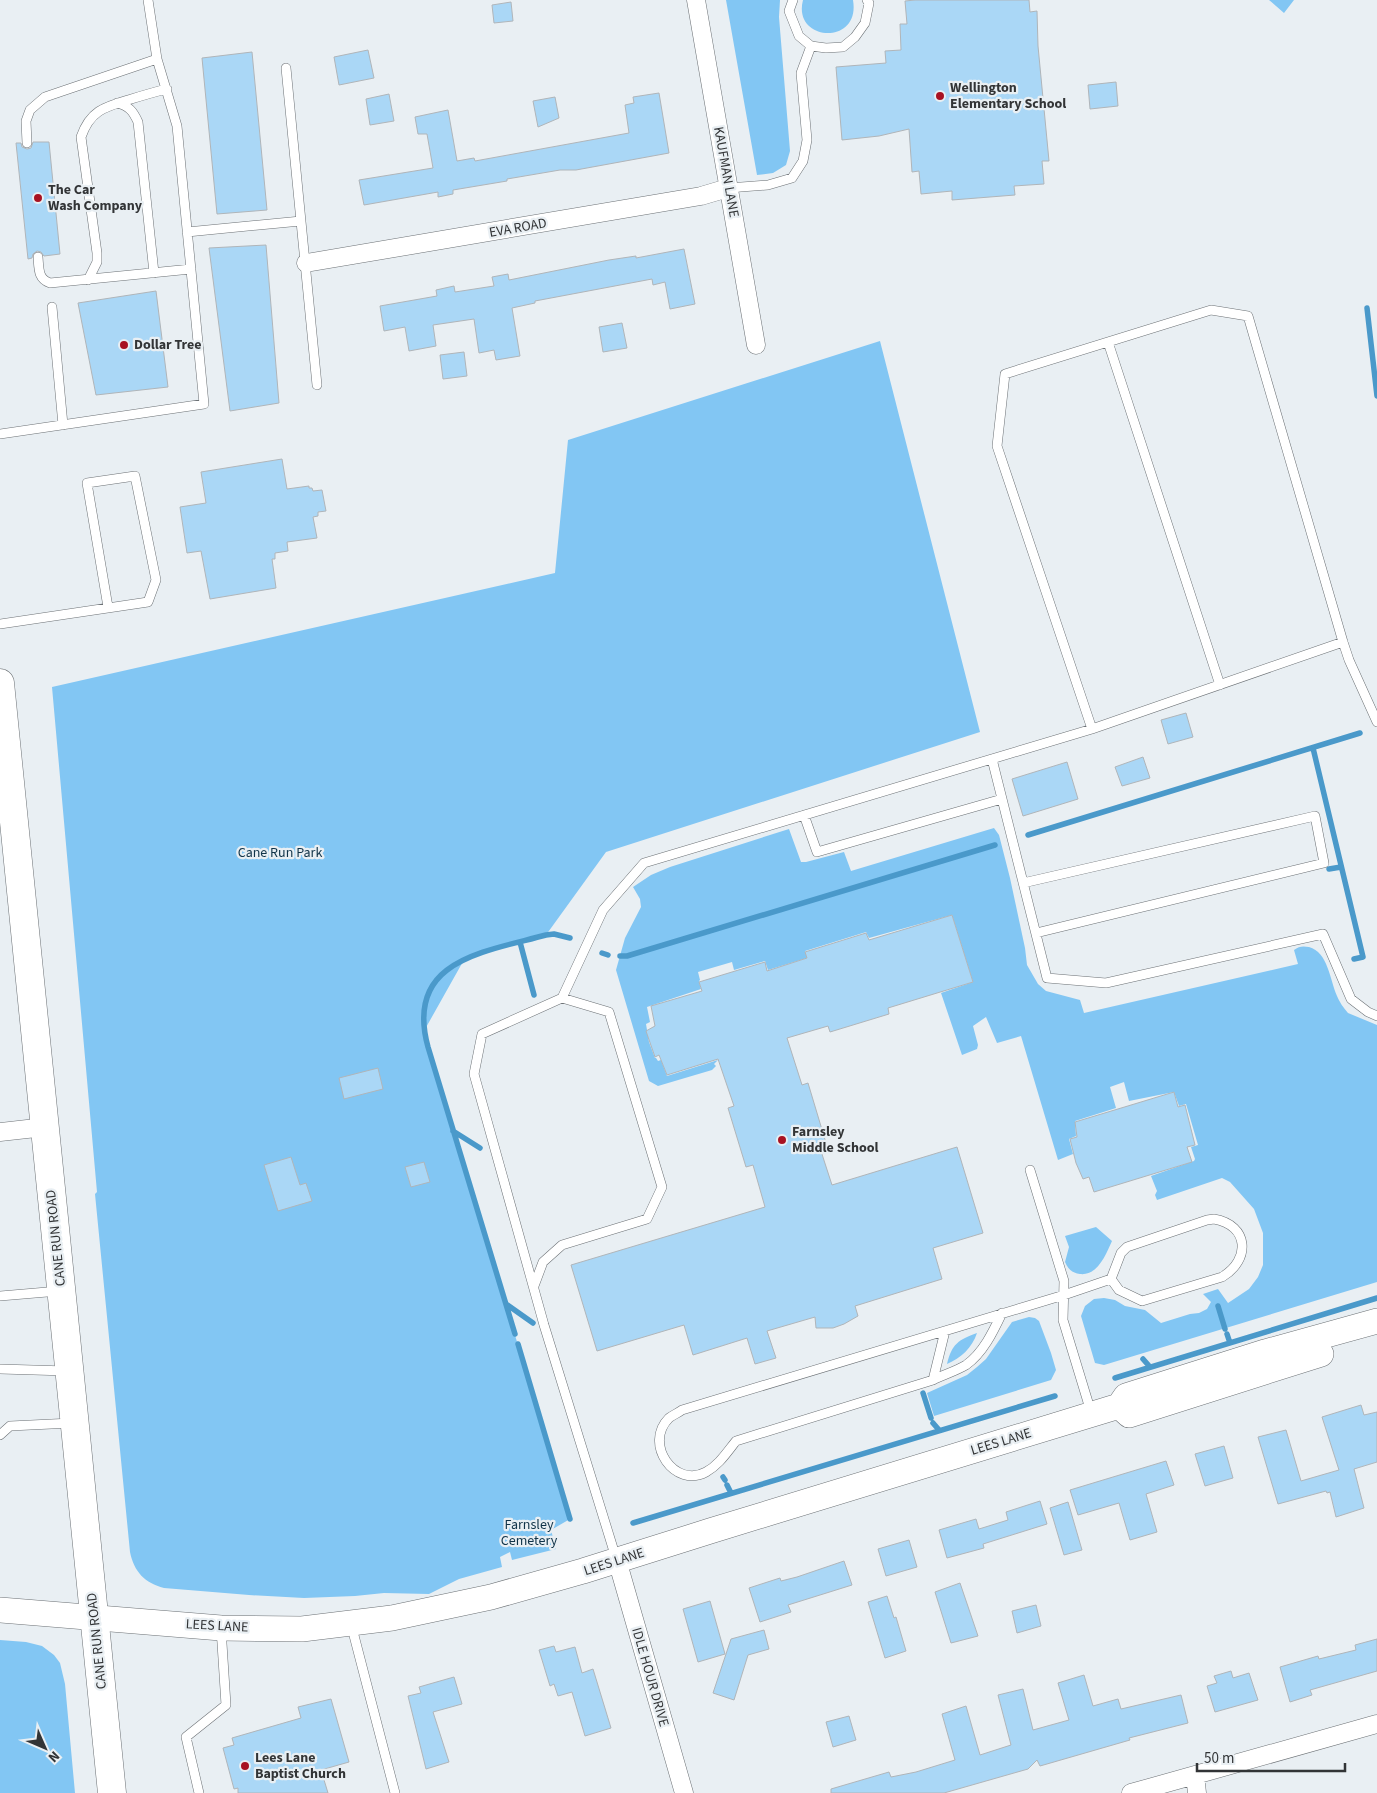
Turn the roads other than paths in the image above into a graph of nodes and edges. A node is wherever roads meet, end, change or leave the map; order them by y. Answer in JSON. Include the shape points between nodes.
{"nodes":[{"id":1,"x":148,"y":0,"type":"edge"},
{"id":2,"x":696,"y":0,"type":"edge"},
{"id":3,"x":793,"y":0,"type":"edge"},
{"id":4,"x":867,"y":0,"type":"edge"},
{"id":5,"x":811,"y":46,"type":"junction"},
{"id":6,"x":157,"y":58,"type":"junction"},
{"id":7,"x":286,"y":68,"type":"dead end"},
{"id":8,"x":167,"y":89,"type":"junction"},
{"id":9,"x":116,"y":103,"type":"junction"},
{"id":10,"x":27,"y":142,"type":"dead end"},
{"id":11,"x":728,"y":188,"type":"junction"},
{"id":12,"x":301,"y":221,"type":"junction"},
{"id":13,"x":187,"y":232,"type":"junction"},
{"id":14,"x":38,"y":257,"type":"dead end"},
{"id":15,"x":306,"y":263,"type":"junction"},
{"id":16,"x":191,"y":269,"type":"junction"},
{"id":17,"x":154,"y":273,"type":"junction"},
{"id":18,"x":88,"y":280,"type":"junction"},
{"id":19,"x":52,"y":307,"type":"dead end"},
{"id":20,"x":1108,"y":342,"type":"junction"},
{"id":21,"x":756,"y":345,"type":"dead end"},
{"id":22,"x":317,"y":385,"type":"dead end"},
{"id":23,"x":63,"y":425,"type":"junction"},
{"id":24,"x":0,"y":434,"type":"edge"},
{"id":25,"x":108,"y":607,"type":"junction"},
{"id":26,"x":0,"y":624,"type":"edge"},
{"id":27,"x":1343,"y":642,"type":"junction"},
{"id":28,"x":0,"y":683,"type":"edge"},
{"id":29,"x":1220,"y":685,"type":"junction"},
{"id":30,"x":1377,"y":722,"type":"edge"},
{"id":31,"x":1092,"y":730,"type":"junction"},
{"id":32,"x":992,"y":759,"type":"junction"},
{"id":33,"x":1002,"y":799,"type":"junction"},
{"id":34,"x":804,"y":815,"type":"junction"},
{"id":35,"x":1023,"y":883,"type":"junction"},
{"id":36,"x":1036,"y":933,"type":"junction"},
{"id":37,"x":562,"y":998,"type":"junction"},
{"id":38,"x":1377,"y":1016,"type":"edge"},
{"id":39,"x":45,"y":1127,"type":"junction"},
{"id":40,"x":0,"y":1132,"type":"edge"},
{"id":41,"x":1030,"y":1170,"type":"dead end"},
{"id":42,"x":1111,"y":1279,"type":"junction"},
{"id":43,"x":534,"y":1286,"type":"junction"},
{"id":44,"x":61,"y":1291,"type":"junction"},
{"id":45,"x":1064,"y":1295,"type":"junction"},
{"id":46,"x":0,"y":1296,"type":"edge"},
{"id":47,"x":1002,"y":1313,"type":"junction"},
{"id":48,"x":1377,"y":1321,"type":"edge"},
{"id":49,"x":945,"y":1331,"type":"junction"},
{"id":50,"x":1377,"y":1336,"type":"edge"},
{"id":51,"x":0,"y":1370,"type":"edge"},
{"id":52,"x":70,"y":1371,"type":"junction"},
{"id":53,"x":933,"y":1380,"type":"junction"},
{"id":54,"x":1119,"y":1406,"type":"junction"},
{"id":55,"x":1092,"y":1414,"type":"junction"},
{"id":56,"x":75,"y":1423,"type":"junction"},
{"id":57,"x":0,"y":1435,"type":"edge"},
{"id":58,"x":617,"y":1560,"type":"junction"},
{"id":59,"x":0,"y":1610,"type":"edge"},
{"id":60,"x":94,"y":1617,"type":"junction"},
{"id":61,"x":350,"y":1623,"type":"junction"},
{"id":62,"x":221,"y":1628,"type":"junction"},
{"id":63,"x":1377,"y":1724,"type":"edge"},
{"id":64,"x":1195,"y":1775,"type":"junction"},
{"id":65,"x":112,"y":1793,"type":"edge"},
{"id":66,"x":199,"y":1793,"type":"edge"},
{"id":67,"x":395,"y":1793,"type":"edge"},
{"id":68,"x":684,"y":1793,"type":"edge"},
{"id":69,"x":1131,"y":1793,"type":"edge"},
{"id":70,"x":1197,"y":1793,"type":"edge"}],
"edges":[{"from":1,"to":6,"type":"lane"},
{"from":2,"to":11,"type":"street","name":"KAUFMAN LANE"},
{"from":3,"to":5,"type":"lane","via":[[790,11],[793,23],[799,36]]},
{"from":4,"to":5,"type":"lane","via":[[865,23],[856,37],[843,47]]},
{"from":5,"to":11,"type":"lane","via":[[801,73],[807,140],[803,161],[792,178],[768,185]]},
{"from":6,"to":8,"type":"lane"},
{"from":6,"to":10,"type":"lane","via":[[45,97],[30,110],[26,121]]},
{"from":7,"to":12,"type":"lane"},
{"from":8,"to":9,"type":"lane"},
{"from":8,"to":13,"type":"lane","via":[[177,126]]},
{"from":9,"to":17,"type":"lane","via":[[133,111],[138,122]]},
{"from":9,"to":18,"type":"lane","via":[[94,114],[81,137],[97,253],[97,262]]},
{"from":11,"to":15,"type":"street","name":"EVA ROAD","via":[[701,196]]},
{"from":11,"to":21,"type":"street","name":"KAUFMAN LANE"},
{"from":12,"to":13,"type":"lane"},
{"from":12,"to":15,"type":"lane"},
{"from":13,"to":16,"type":"lane"},
{"from":14,"to":18,"type":"lane","via":[[40,276],[44,281]]},
{"from":15,"to":22,"type":"lane"},
{"from":16,"to":17,"type":"lane"},
{"from":16,"to":23,"type":"lane","via":[[204,404]]},
{"from":17,"to":18,"type":"lane"},
{"from":19,"to":23,"type":"lane"},
{"from":20,"to":27,"type":"lane","via":[[1211,310],[1248,316]]},
{"from":20,"to":29,"type":"lane"},
{"from":20,"to":31,"type":"lane","via":[[1005,374],[997,446]]},
{"from":23,"to":24,"type":"lane"},
{"from":25,"to":25,"type":"lane","via":[[148,602],[156,580],[135,476],[87,483]]},
{"from":25,"to":26,"type":"lane"},
{"from":27,"to":29,"type":"lane"},
{"from":27,"to":30,"type":"lane"},
{"from":28,"to":39,"type":"highway","name":"CANE RUN ROAD"},
{"from":29,"to":31,"type":"lane"},
{"from":31,"to":32,"type":"lane"},
{"from":32,"to":33,"type":"lane"},
{"from":32,"to":34,"type":"lane"},
{"from":33,"to":34,"type":"lane","via":[[817,852]]},
{"from":33,"to":35,"type":"lane"},
{"from":34,"to":37,"type":"lane","via":[[644,863],[603,910]]},
{"from":35,"to":36,"type":"lane"},
{"from":35,"to":36,"type":"lane","via":[[1315,816],[1324,863]]},
{"from":36,"to":38,"type":"lane","via":[[1047,978],[1106,984],[1323,934],[1351,999]]},
{"from":37,"to":43,"type":"lane","via":[[482,1034],[474,1074]]},
{"from":37,"to":43,"type":"lane","via":[[609,1012],[662,1187],[647,1219],[562,1245],[543,1262]]},
{"from":39,"to":40,"type":"street"},
{"from":39,"to":44,"type":"highway","name":"CANE RUN ROAD"},
{"from":41,"to":45,"type":"lane","via":[[1064,1281]]},
{"from":42,"to":42,"type":"lane","via":[[1128,1296],[1142,1301],[1151,1299],[1227,1274],[1240,1260],[1241,1239],[1236,1228],[1225,1221],[1207,1220],[1127,1247],[1121,1253]]},
{"from":42,"to":45,"type":"lane"},
{"from":43,"to":58,"type":"lane"},
{"from":44,"to":46,"type":"lane"},
{"from":44,"to":52,"type":"highway","name":"CANE RUN ROAD"},
{"from":45,"to":47,"type":"lane"},
{"from":45,"to":55,"type":"lane","via":[[1063,1320]]},
{"from":47,"to":49,"type":"lane"},
{"from":47,"to":53,"type":"lane","via":[[993,1333],[966,1365]]},
{"from":48,"to":54,"type":"street","name":"LEES LANE","via":[[1126,1396]]},
{"from":49,"to":53,"type":"lane"},
{"from":49,"to":53,"type":"lane","via":[[682,1410],[669,1418],[661,1430],[659,1444],[663,1460],[690,1476],[704,1473],[715,1466],[736,1441]]},
{"from":50,"to":54,"type":"street","via":[[1129,1415]]},
{"from":51,"to":52,"type":"lane"},
{"from":52,"to":56,"type":"highway","name":"CANE RUN ROAD"},
{"from":54,"to":55,"type":"street","name":"LEES LANE"},
{"from":55,"to":58,"type":"street","name":"LEES LANE"},
{"from":56,"to":57,"type":"lane","via":[[10,1426]]},
{"from":56,"to":60,"type":"highway","name":"CANE RUN ROAD"},
{"from":58,"to":61,"type":"street","name":"LEES LANE","via":[[452,1607]]},
{"from":58,"to":68,"type":"street","name":"IDLE HOUR DRIVE"},
{"from":59,"to":60,"type":"street","name":"LEES LANE"},
{"from":60,"to":62,"type":"street","name":"LEES LANE"},
{"from":60,"to":65,"type":"highway","name":"CANE RUN ROAD"},
{"from":61,"to":62,"type":"street","name":"LEES LANE","via":[[302,1630]]},
{"from":61,"to":67,"type":"lane"},
{"from":62,"to":66,"type":"lane","via":[[226,1705],[186,1737]]},
{"from":63,"to":64,"type":"street"},
{"from":64,"to":69,"type":"street"},
{"from":64,"to":70,"type":"street"}]}
